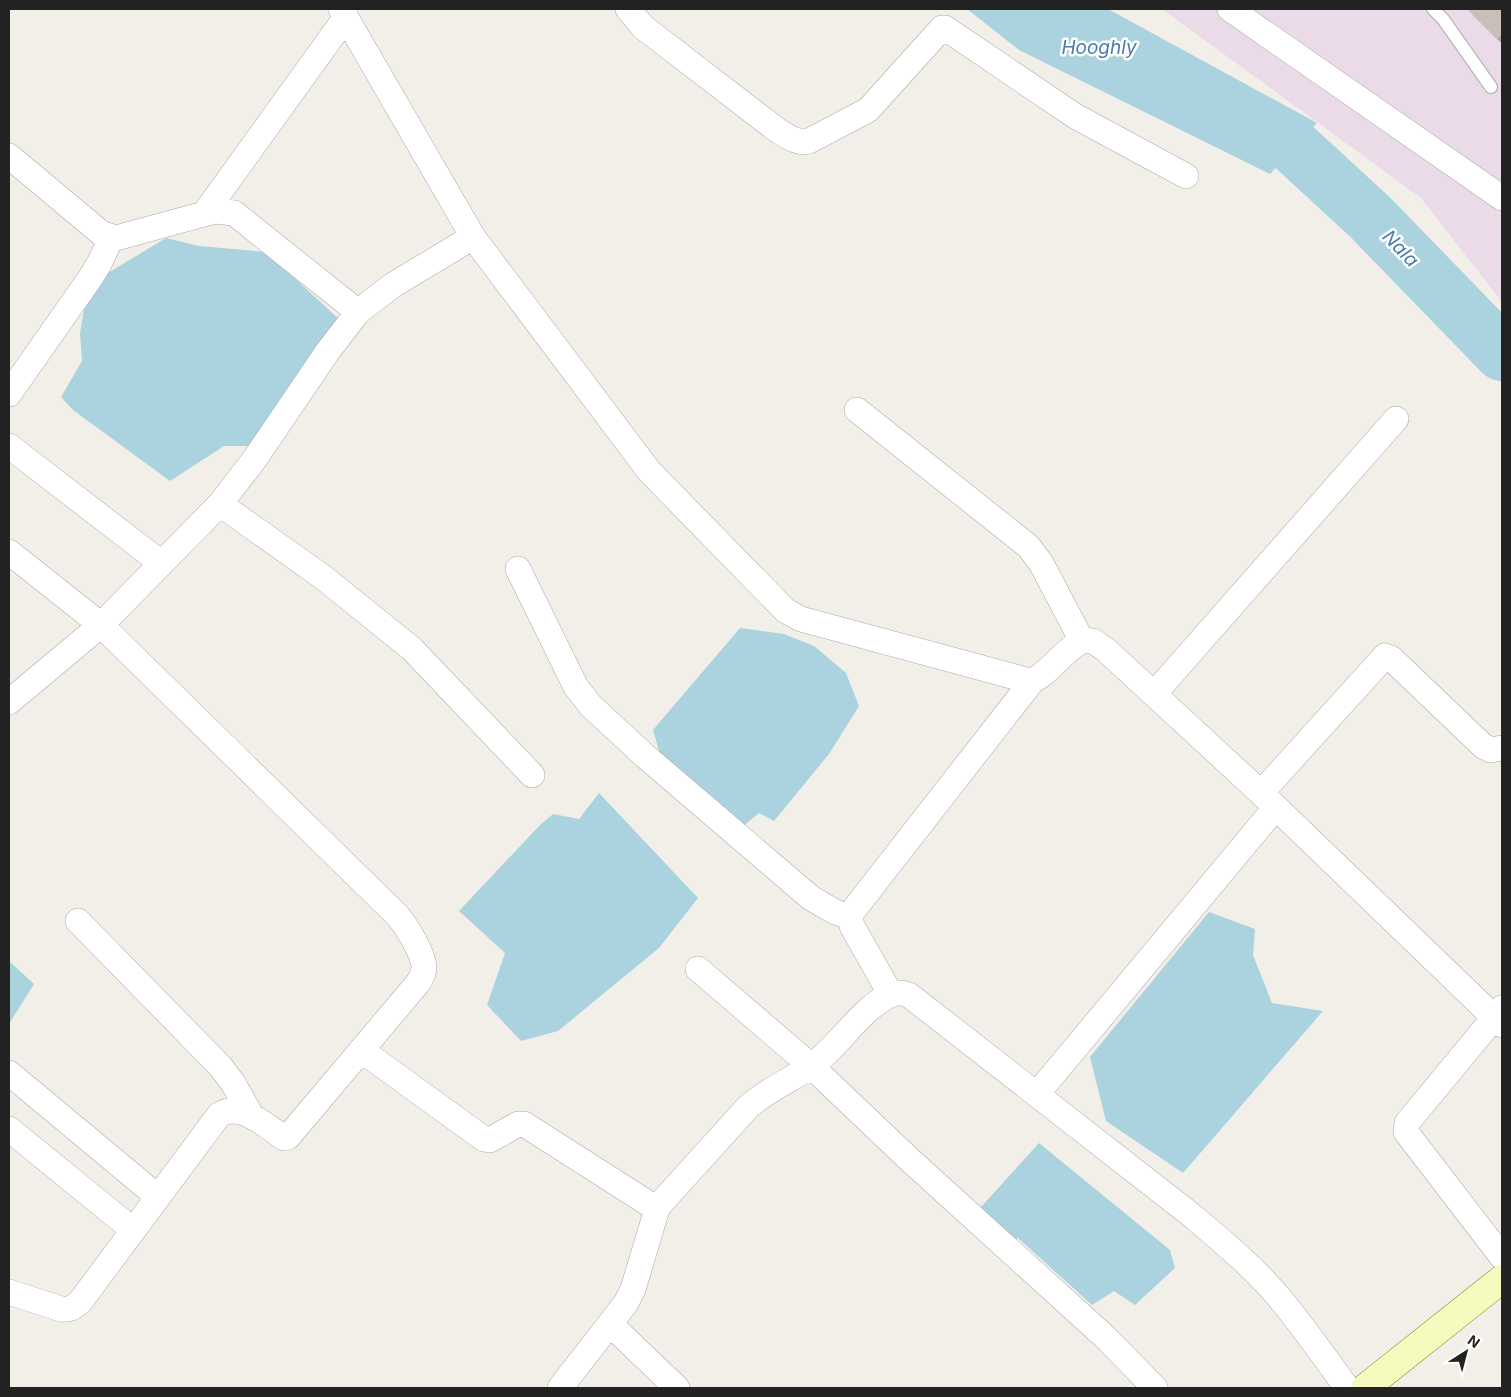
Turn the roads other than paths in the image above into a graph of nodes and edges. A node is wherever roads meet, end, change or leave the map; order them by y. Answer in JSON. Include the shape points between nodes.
{"nodes":[{"id":1,"x":628,"y":9,"type":"edge"},
{"id":2,"x":1230,"y":9,"type":"edge"},
{"id":3,"x":1433,"y":9,"type":"edge"},
{"id":4,"x":344,"y":13,"type":"edge"},
{"id":5,"x":1491,"y":87,"type":"dead end"},
{"id":6,"x":9,"y":156,"type":"edge"},
{"id":7,"x":1186,"y":176,"type":"dead end"},
{"id":8,"x":1502,"y":198,"type":"edge"},
{"id":9,"x":204,"y":214,"type":"junction"},
{"id":10,"x":473,"y":237,"type":"junction"},
{"id":11,"x":111,"y":238,"type":"junction"},
{"id":12,"x":358,"y":312,"type":"junction"},
{"id":13,"x":9,"y":394,"type":"edge"},
{"id":14,"x":857,"y":410,"type":"dead end"},
{"id":15,"x":1396,"y":419,"type":"dead end"},
{"id":16,"x":9,"y":446,"type":"edge"},
{"id":17,"x":220,"y":504,"type":"junction"},
{"id":18,"x":9,"y":552,"type":"edge"},
{"id":19,"x":161,"y":563,"type":"junction"},
{"id":20,"x":518,"y":569,"type":"dead end"},
{"id":21,"x":101,"y":625,"type":"junction"},
{"id":22,"x":1082,"y":641,"type":"junction"},
{"id":23,"x":1033,"y":680,"type":"junction"},
{"id":24,"x":1154,"y":694,"type":"junction"},
{"id":25,"x":9,"y":702,"type":"edge"},
{"id":26,"x":1502,"y":748,"type":"edge"},
{"id":27,"x":532,"y":775,"type":"dead end"},
{"id":28,"x":1269,"y":800,"type":"junction"},
{"id":29,"x":850,"y":917,"type":"junction"},
{"id":30,"x":78,"y":921,"type":"dead end"},
{"id":31,"x":698,"y":969,"type":"dead end"},
{"id":32,"x":891,"y":995,"type":"junction"},
{"id":33,"x":1500,"y":1017,"type":"edge"},
{"id":34,"x":361,"y":1050,"type":"junction"},
{"id":35,"x":811,"y":1066,"type":"junction"},
{"id":36,"x":9,"y":1073,"type":"edge"},
{"id":37,"x":1036,"y":1094,"type":"junction"},
{"id":38,"x":252,"y":1117,"type":"junction"},
{"id":39,"x":9,"y":1129,"type":"edge"},
{"id":40,"x":158,"y":1197,"type":"junction"},
{"id":41,"x":657,"y":1209,"type":"junction"},
{"id":42,"x":133,"y":1230,"type":"junction"},
{"id":43,"x":1502,"y":1257,"type":"edge"},
{"id":44,"x":1502,"y":1279,"type":"edge"},
{"id":45,"x":9,"y":1292,"type":"edge"},
{"id":46,"x":610,"y":1324,"type":"junction"},
{"id":47,"x":560,"y":1388,"type":"edge"},
{"id":48,"x":677,"y":1388,"type":"edge"},
{"id":49,"x":1155,"y":1388,"type":"edge"},
{"id":50,"x":1347,"y":1388,"type":"edge"},
{"id":51,"x":1365,"y":1388,"type":"edge"}],
"edges":[{"from":1,"to":7,"type":"street","via":[[643,27],[777,130],[801,142],[868,110],[945,28],[1069,112]]},
{"from":2,"to":8,"type":"street"},
{"from":3,"to":5,"type":"lane"},
{"from":4,"to":9,"type":"street"},
{"from":4,"to":10,"type":"street"},
{"from":6,"to":11,"type":"street","via":[[101,234]]},
{"from":9,"to":11,"type":"street"},
{"from":9,"to":12,"type":"street","via":[[221,210],[234,213]]},
{"from":10,"to":12,"type":"street","via":[[393,285]]},
{"from":10,"to":23,"type":"street","via":[[649,471],[786,611],[801,619]]},
{"from":11,"to":13,"type":"street","via":[[91,277]]},
{"from":12,"to":17,"type":"street"},
{"from":14,"to":22,"type":"street","via":[[1028,546],[1041,563]]},
{"from":15,"to":24,"type":"street"},
{"from":16,"to":19,"type":"street"},
{"from":17,"to":19,"type":"street"},
{"from":17,"to":27,"type":"street","via":[[324,578],[412,649]]},
{"from":18,"to":21,"type":"street"},
{"from":19,"to":21,"type":"street"},
{"from":20,"to":29,"type":"street","via":[[576,687],[591,706],[811,898]]},
{"from":21,"to":25,"type":"street"},
{"from":21,"to":34,"type":"street","via":[[406,927],[422,960],[421,978]]},
{"from":22,"to":23,"type":"street"},
{"from":22,"to":24,"type":"street","via":[[1092,641],[1105,649]]},
{"from":23,"to":29,"type":"street"},
{"from":24,"to":28,"type":"street"},
{"from":26,"to":28,"type":"street","via":[[1491,750],[1483,746],[1391,658],[1385,656]]},
{"from":28,"to":33,"type":"street"},
{"from":28,"to":37,"type":"street"},
{"from":29,"to":32,"type":"street"},
{"from":30,"to":38,"type":"street","via":[[224,1071]]},
{"from":31,"to":35,"type":"street"},
{"from":32,"to":35,"type":"street","via":[[869,1010]]},
{"from":32,"to":37,"type":"street","via":[[909,995]]},
{"from":33,"to":43,"type":"street","via":[[1405,1129]]},
{"from":34,"to":38,"type":"street","via":[[288,1137],[284,1138]]},
{"from":34,"to":41,"type":"street","via":[[484,1139],[490,1140],[518,1124],[524,1124]]},
{"from":35,"to":41,"type":"street","via":[[748,1107]]},
{"from":35,"to":49,"type":"street","via":[[1106,1337]]},
{"from":36,"to":40,"type":"street"},
{"from":37,"to":50,"type":"street","via":[[1190,1214],[1253,1270],[1282,1300]]},
{"from":38,"to":40,"type":"street","via":[[237,1110],[219,1115]]},
{"from":39,"to":42,"type":"street"},
{"from":40,"to":42,"type":"street"},
{"from":41,"to":46,"type":"street","via":[[633,1289]]},
{"from":42,"to":45,"type":"street","via":[[74,1307],[61,1309]]},
{"from":44,"to":51,"type":"street"},
{"from":46,"to":47,"type":"street"},
{"from":46,"to":48,"type":"street"}]}
